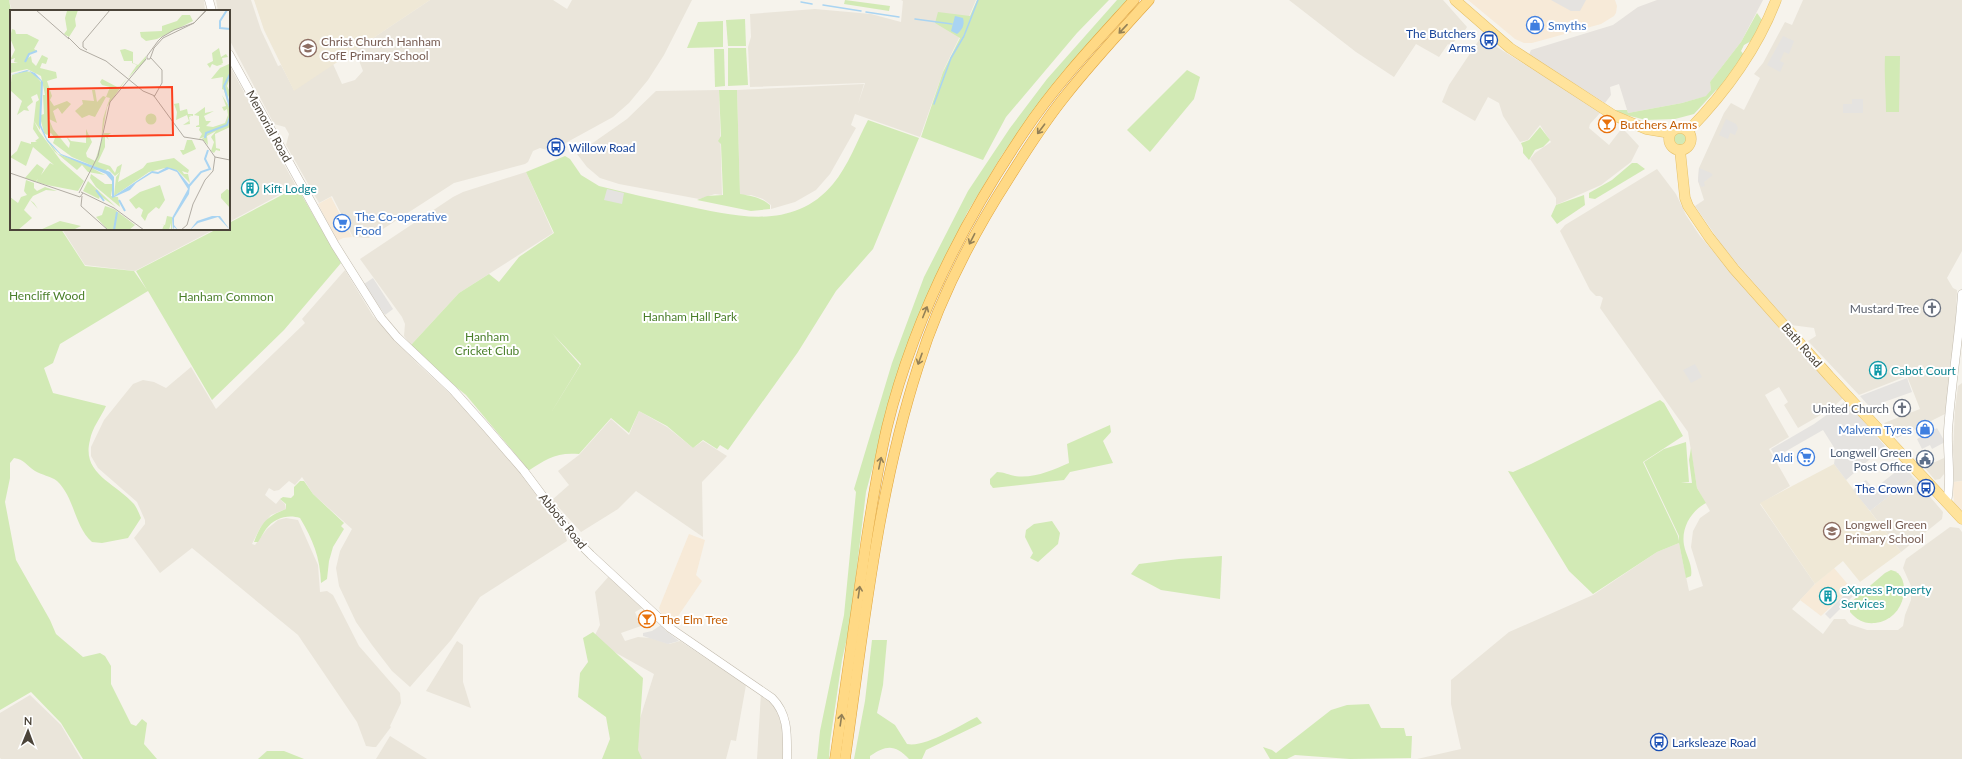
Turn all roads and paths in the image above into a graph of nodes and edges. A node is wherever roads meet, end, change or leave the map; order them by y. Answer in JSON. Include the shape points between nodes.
{"nodes":[{"id":1,"x":210,"y":0,"type":"edge"},
{"id":2,"x":1134,"y":0,"type":"edge"},
{"id":3,"x":1149,"y":0,"type":"edge"},
{"id":4,"x":1455,"y":0,"type":"edge"},
{"id":5,"x":1776,"y":0,"type":"edge"},
{"id":6,"x":212,"y":10,"type":"edge"},
{"id":7,"x":230,"y":56,"type":"edge"},
{"id":8,"x":1688,"y":131,"type":"junction"},
{"id":9,"x":1670,"y":133,"type":"junction"},
{"id":10,"x":1680,"y":150,"type":"junction"},
{"id":11,"x":346,"y":261,"type":"joint"},
{"id":12,"x":1962,"y":294,"type":"edge"},
{"id":13,"x":1949,"y":479,"type":"junction"},
{"id":14,"x":1937,"y":491,"type":"junction"},
{"id":15,"x":1947,"y":502,"type":"junction"},
{"id":16,"x":1962,"y":519,"type":"edge"},
{"id":17,"x":787,"y":759,"type":"edge"},
{"id":18,"x":835,"y":759,"type":"edge"},
{"id":19,"x":845,"y":759,"type":"edge"}],
"edges":[{"from":1,"to":6,"type":"street"},
{"from":18,"to":2,"type":"highway","one_way":true,"via":[[877,476],[887,427],[921,323],[969,220],[1024,131],[1055,90]]},
{"from":3,"to":19,"type":"highway","one_way":true,"via":[[1102,51],[1035,137],[979,226],[938,312],[914,379],[889,472]]},
{"from":4,"to":9,"type":"main road","via":[[1510,48],[1613,115],[1646,129]]},
{"from":5,"to":8,"type":"main road","via":[[1753,50],[1709,109]]},
{"from":7,"to":11,"type":"street","name":"Memorial Road"},
{"from":8,"to":9,"type":"main road","via":[[1680,128]]},
{"from":8,"to":10,"type":"main road","via":[[1690,143],[1685,149]]},
{"from":9,"to":10,"type":"main road","via":[[1670,146]]},
{"from":10,"to":14,"type":"main road","name":"Bath Road","via":[[1685,198],[1709,238],[1829,376]]},
{"from":11,"to":17,"type":"street","name":"Abbots Road","via":[[381,318],[486,426],[524,471],[575,539],[670,628],[779,705],[786,725]]},
{"from":12,"to":13,"type":"street","via":[[1948,433]]},
{"from":13,"to":14,"type":"street"},
{"from":13,"to":15,"type":"street"},
{"from":14,"to":15,"type":"main road","name":"Bath Road"},
{"from":15,"to":16,"type":"main road","name":"Bath Road"}]}
